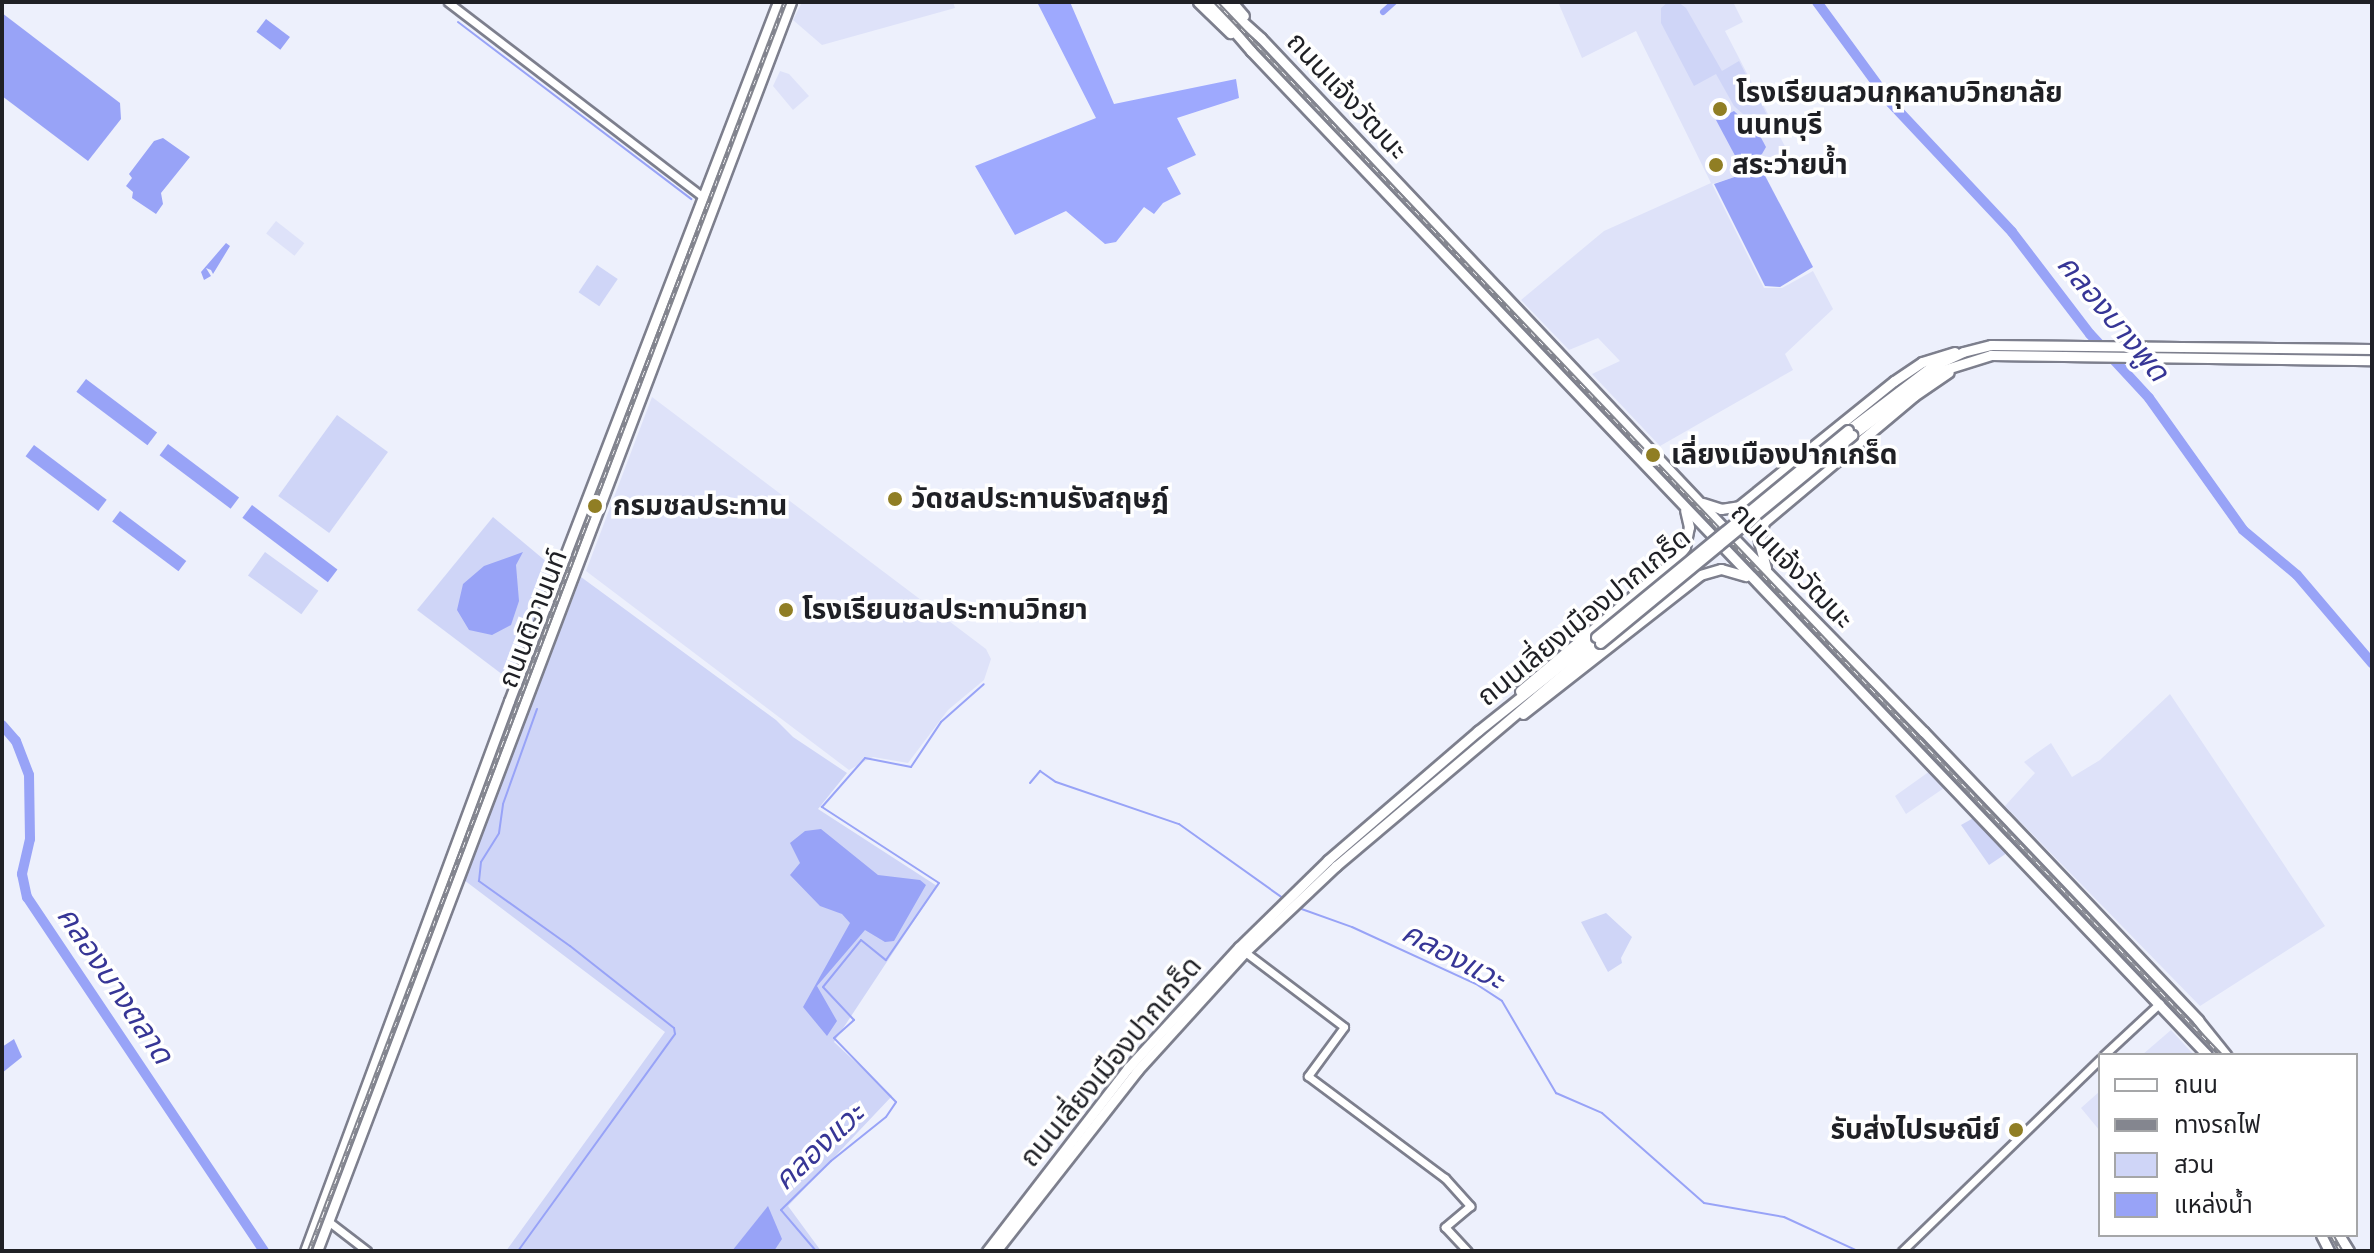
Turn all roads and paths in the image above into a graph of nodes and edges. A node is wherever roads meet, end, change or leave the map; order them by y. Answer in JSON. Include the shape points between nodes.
{"nodes":[{"id":1,"x":448,"y":2,"type":"edge"},
{"id":2,"x":778,"y":2,"type":"edge"},
{"id":3,"x":791,"y":2,"type":"edge"},
{"id":4,"x":1198,"y":2,"type":"edge"},
{"id":5,"x":1209,"y":2,"type":"edge"},
{"id":6,"x":1221,"y":2,"type":"edge"},
{"id":7,"x":1232,"y":2,"type":"edge"},
{"id":8,"x":1261,"y":38,"type":"junction"},
{"id":9,"x":1251,"y":51,"type":"junction"},
{"id":10,"x":704,"y":198,"type":"junction"},
{"id":11,"x":674,"y":276,"type":"junction"},
{"id":12,"x":685,"y":282,"type":"junction"},
{"id":13,"x":2372,"y":349,"type":"edge"},
{"id":14,"x":1963,"y":352,"type":"junction"},
{"id":15,"x":644,"y":353,"type":"junction"},
{"id":16,"x":657,"y":358,"type":"junction"},
{"id":17,"x":2372,"y":360,"type":"edge"},
{"id":18,"x":1961,"y":364,"type":"junction"},
{"id":19,"x":1850,"y":433,"type":"junction"},
{"id":20,"x":1768,"y":483,"type":"junction"},
{"id":21,"x":1700,"y":502,"type":"junction"},
{"id":22,"x":1788,"y":502,"type":"junction"},
{"id":23,"x":1685,"y":507,"type":"junction"},
{"id":24,"x":1725,"y":529,"type":"junction"},
{"id":25,"x":1714,"y":538,"type":"junction"},
{"id":26,"x":1740,"y":544,"type":"junction"},
{"id":27,"x":1727,"y":552,"type":"junction"},
{"id":28,"x":1767,"y":571,"type":"junction"},
{"id":29,"x":1658,"y":574,"type":"junction"},
{"id":30,"x":1753,"y":579,"type":"junction"},
{"id":31,"x":1674,"y":595,"type":"junction"},
{"id":32,"x":1598,"y":640,"type":"junction"},
{"id":33,"x":1478,"y":731,"type":"junction"},
{"id":34,"x":1497,"y":733,"type":"junction"},
{"id":35,"x":1294,"y":899,"type":"junction"},
{"id":36,"x":1282,"y":911,"type":"junction"},
{"id":37,"x":1245,"y":952,"type":"junction"},
{"id":38,"x":2160,"y":1003,"type":"junction"},
{"id":39,"x":384,"y":1037,"type":"junction"},
{"id":40,"x":395,"y":1046,"type":"junction"},
{"id":41,"x":2106,"y":1053,"type":"edge"},
{"id":42,"x":2205,"y":1053,"type":"edge"},
{"id":43,"x":2224,"y":1053,"type":"edge"},
{"id":44,"x":2098,"y":1061,"type":"edge"},
{"id":45,"x":328,"y":1221,"type":"junction"},
{"id":46,"x":305,"y":1251,"type":"edge"},
{"id":47,"x":317,"y":1251,"type":"edge"},
{"id":48,"x":367,"y":1251,"type":"edge"},
{"id":49,"x":987,"y":1251,"type":"edge"},
{"id":50,"x":996,"y":1251,"type":"edge"},
{"id":51,"x":1467,"y":1251,"type":"edge"},
{"id":52,"x":1902,"y":1251,"type":"edge"}],
"edges":[{"from":1,"to":10,"type":"street"},
{"from":2,"to":10,"type":"main road","name":"ถนนติวานนท์"},
{"from":3,"to":12,"type":"main road","name":"ถนนติวานนท์"},
{"from":4,"to":9,"type":"main road","name":"ถนนแจ้งวัฒนะ"},
{"from":5,"to":9,"type":"main road","name":"ถนนแจ้งวัฒนะ"},
{"from":6,"to":8,"type":"main road","name":"ถนนแจ้งวัฒนะ"},
{"from":7,"to":8,"type":"main road","name":"ถนนแจ้งวัฒนะ"},
{"from":8,"to":21,"type":"main road","name":"ถนนแจ้งวัฒนะ"},
{"from":9,"to":23,"type":"main road","name":"ถนนแจ้งวัฒนะ"},
{"from":10,"to":11,"type":"main road","name":"ถนนติวานนท์"},
{"from":11,"to":12,"type":"main road"},
{"from":11,"to":15,"type":"main road","name":"ถนนติวานนท์"},
{"from":12,"to":16,"type":"main road","name":"ถนนติวานนท์"},
{"from":13,"to":14,"type":"main road","name":"ถนนเลี่ยงเมืองปากเกร็ด","via":[[1991,345]]},
{"from":14,"to":19,"type":"main road","name":"ถนนเลี่ยงเมืองปากเกร็ด","via":[[1910,380]]},
{"from":14,"to":20,"type":"main road","via":[[1922,362]]},
{"from":15,"to":16,"type":"main road"},
{"from":15,"to":39,"type":"main road","name":"ถนนติวานนท์"},
{"from":16,"to":40,"type":"main road","name":"ถนนติวานนท์"},
{"from":17,"to":18,"type":"main road","name":"ถนนเลี่ยงเมืองปากเกร็ด","via":[[1991,355]]},
{"from":18,"to":19,"type":"main road","name":"ถนนเลี่ยงเมืองปากเกร็ด","via":[[1916,384]]},
{"from":18,"to":22,"type":"main road","via":[[1914,396]]},
{"from":19,"to":32,"type":"main road","name":"ถนนเลี่ยงเมืองปากเกร็ด","bridge":true},
{"from":20,"to":21,"type":"main road","via":[[1739,506],[1721,509]]},
{"from":20,"to":22,"type":"main road","via":[[1769,498]]},
{"from":21,"to":24,"type":"main road","name":"ถนนแจ้งวัฒนะ"},
{"from":22,"to":28,"type":"main road","via":[[1764,522],[1759,541]]},
{"from":23,"to":25,"type":"main road","name":"ถนนแจ้งวัฒนะ"},
{"from":23,"to":29,"type":"main road","via":[[1685,547]]},
{"from":24,"to":25,"type":"main road","via":[[1725,538]]},
{"from":24,"to":26,"type":"main road","name":"ถนนแจ้งวัฒนะ"},
{"from":25,"to":27,"type":"main road","name":"ถนนแจ้งวัฒนะ"},
{"from":26,"to":27,"type":"main road","via":[[1731,542]]},
{"from":26,"to":28,"type":"main road","name":"ถนนแจ้งวัฒนะ"},
{"from":27,"to":30,"type":"main road","name":"ถนนแจ้งวัฒนะ"},
{"from":28,"to":43,"type":"main road","name":"ถนนแจ้งวัฒนะ"},
{"from":29,"to":31,"type":"main road","via":[[1673,575]]},
{"from":29,"to":33,"type":"main road"},
{"from":30,"to":31,"type":"main road","via":[[1736,571],[1710,570]]},
{"from":30,"to":38,"type":"main road","name":"ถนนแจ้งวัฒนะ"},
{"from":31,"to":34,"type":"main road"},
{"from":32,"to":33,"type":"main road","name":"ถนนเลี่ยงเมืองปากเกร็ด"},
{"from":32,"to":34,"type":"main road","name":"ถนนเลี่ยงเมืองปากเกร็ด"},
{"from":33,"to":35,"type":"main road","name":"ถนนเลี่ยงเมืองปากเกร็ด"},
{"from":34,"to":35,"type":"main road","name":"ถนนเลี่ยงเมืองปากเกร็ด"},
{"from":35,"to":36,"type":"main road","name":"ถนนเลี่ยงเมืองปากเกร็ด"},
{"from":36,"to":37,"type":"main road","name":"ถนนเลี่ยงเมืองปากเกร็ด"},
{"from":36,"to":49,"type":"main road","name":"ถนนเลี่ยงเมืองปากเกร็ด","via":[[1239,947],[1128,1068]]},
{"from":37,"to":50,"type":"main road","name":"ถนนเลี่ยงเมืองปากเกร็ด","via":[[1137,1071]]},
{"from":37,"to":51,"type":"street","via":[[1344,1027],[1308,1076],[1445,1178],[1470,1206],[1445,1227]]},
{"from":38,"to":41,"type":"street"},
{"from":38,"to":42,"type":"main road","name":"ถนนแจ้งวัฒนะ"},
{"from":39,"to":40,"type":"main road"},
{"from":39,"to":46,"type":"main road","name":"ถนนติวานนท์"},
{"from":40,"to":45,"type":"main road","name":"ถนนติวานนท์"},
{"from":44,"to":52,"type":"street"},
{"from":45,"to":47,"type":"main road","name":"ถนนติวานนท์"},
{"from":45,"to":48,"type":"street"}]}
